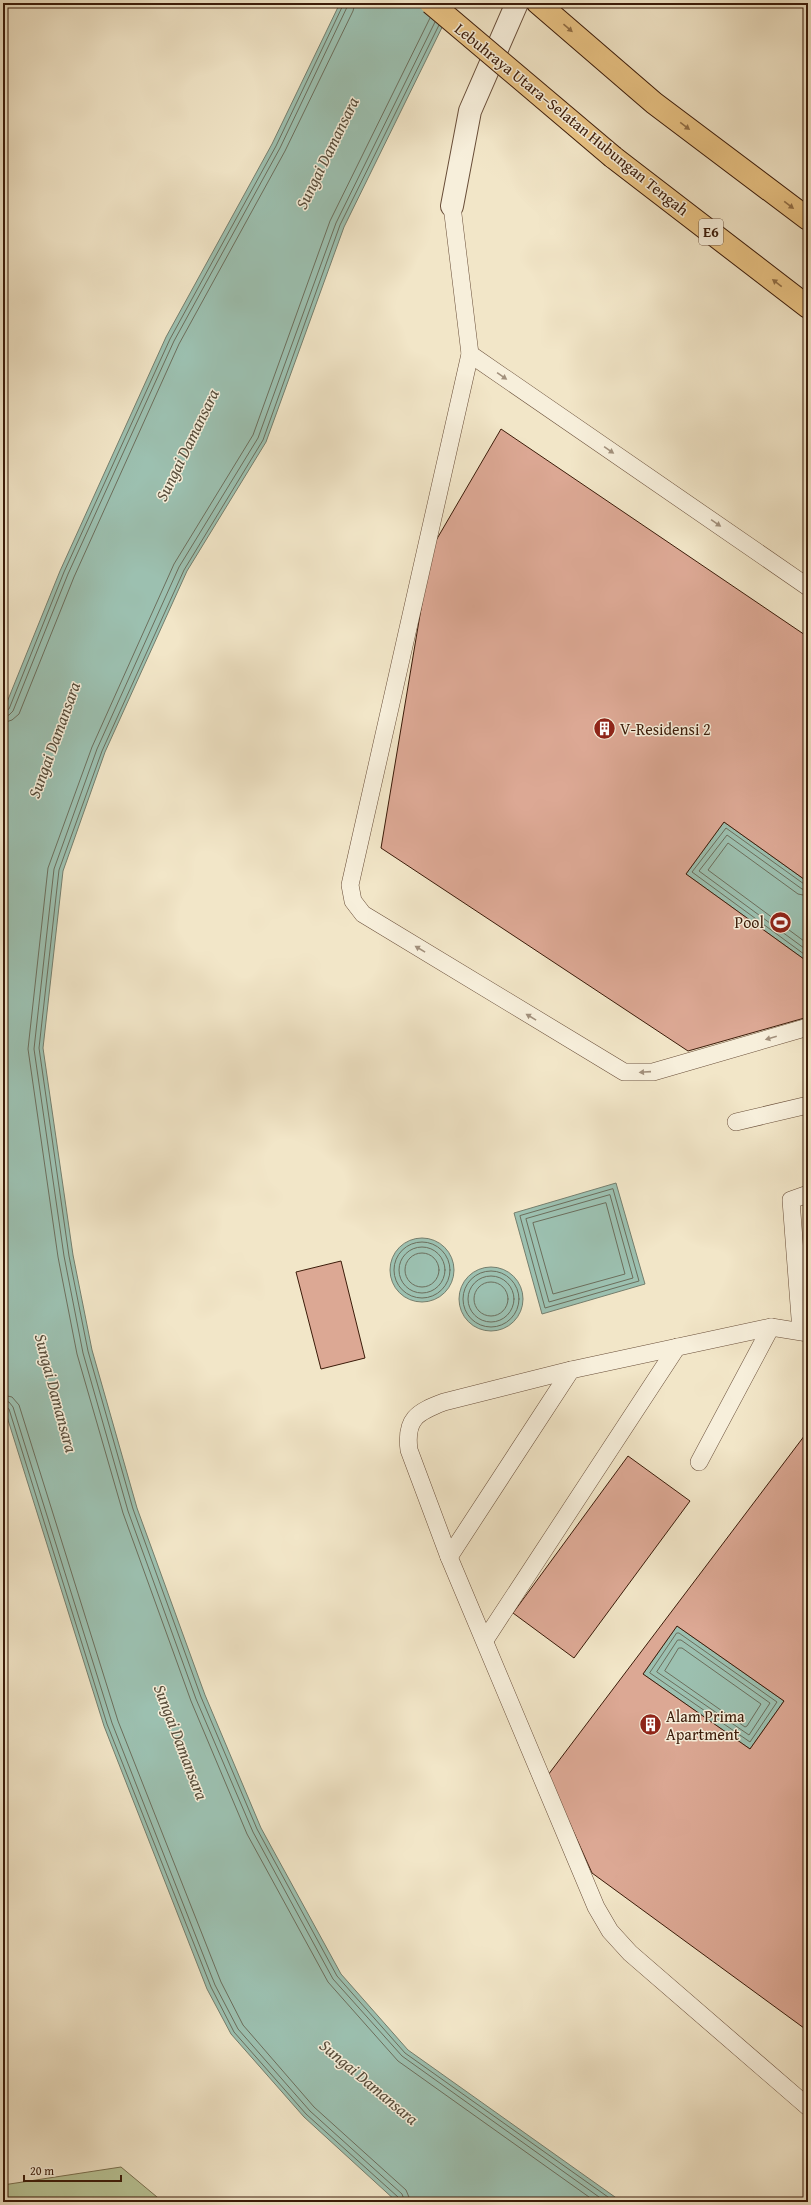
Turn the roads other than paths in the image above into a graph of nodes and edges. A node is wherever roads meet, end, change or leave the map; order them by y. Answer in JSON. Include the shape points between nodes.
{"nodes":[{"id":1,"x":431,"y":3,"type":"edge"},
{"id":2,"x":517,"y":3,"type":"edge"},
{"id":3,"x":538,"y":3,"type":"edge"},
{"id":4,"x":452,"y":206,"type":"joint"},
{"id":5,"x":808,"y":219,"type":"edge"},
{"id":6,"x":808,"y":307,"type":"edge"},
{"id":7,"x":470,"y":354,"type":"junction"},
{"id":8,"x":808,"y":587,"type":"edge"},
{"id":9,"x":808,"y":1027,"type":"edge"},
{"id":10,"x":808,"y":1105,"type":"edge"},
{"id":11,"x":736,"y":1122,"type":"dead end"},
{"id":12,"x":808,"y":1194,"type":"edge"},
{"id":13,"x":771,"y":1327,"type":"junction"},
{"id":14,"x":804,"y":1332,"type":"edge"},
{"id":15,"x":677,"y":1347,"type":"junction"},
{"id":16,"x":571,"y":1370,"type":"junction"},
{"id":17,"x":698,"y":1462,"type":"dead end"},
{"id":18,"x":449,"y":1557,"type":"junction"},
{"id":19,"x":485,"y":1640,"type":"junction"},
{"id":20,"x":808,"y":2107,"type":"edge"}],
"edges":[{"from":6,"to":1,"type":"highway","name":"Lebuhraya Utara–Selatan Hubungan Tengah","number":"E6","one_way":true,"bridge":true,"via":[[613,157]]},
{"from":2,"to":4,"type":"street","via":[[470,111]]},
{"from":3,"to":5,"type":"highway","one_way":true,"via":[[654,103]]},
{"from":4,"to":7,"type":"lane"},
{"from":7,"to":8,"type":"lane","one_way":true},
{"from":9,"to":7,"type":"lane","one_way":true,"via":[[653,1072],[624,1072],[363,914],[353,901],[350,885]]},
{"from":10,"to":11,"type":"lane"},
{"from":12,"to":14,"type":"lane","via":[[791,1200]]},
{"from":13,"to":14,"type":"lane"},
{"from":13,"to":15,"type":"lane"},
{"from":13,"to":17,"type":"lane"},
{"from":15,"to":16,"type":"lane"},
{"from":15,"to":19,"type":"lane"},
{"from":16,"to":18,"type":"lane"},
{"from":16,"to":18,"type":"lane","via":[[444,1402],[425,1409],[412,1420],[407,1435],[409,1450]]},
{"from":18,"to":19,"type":"lane"},
{"from":19,"to":20,"type":"lane","via":[[596,1907],[610,1931],[630,1954]]}]}
